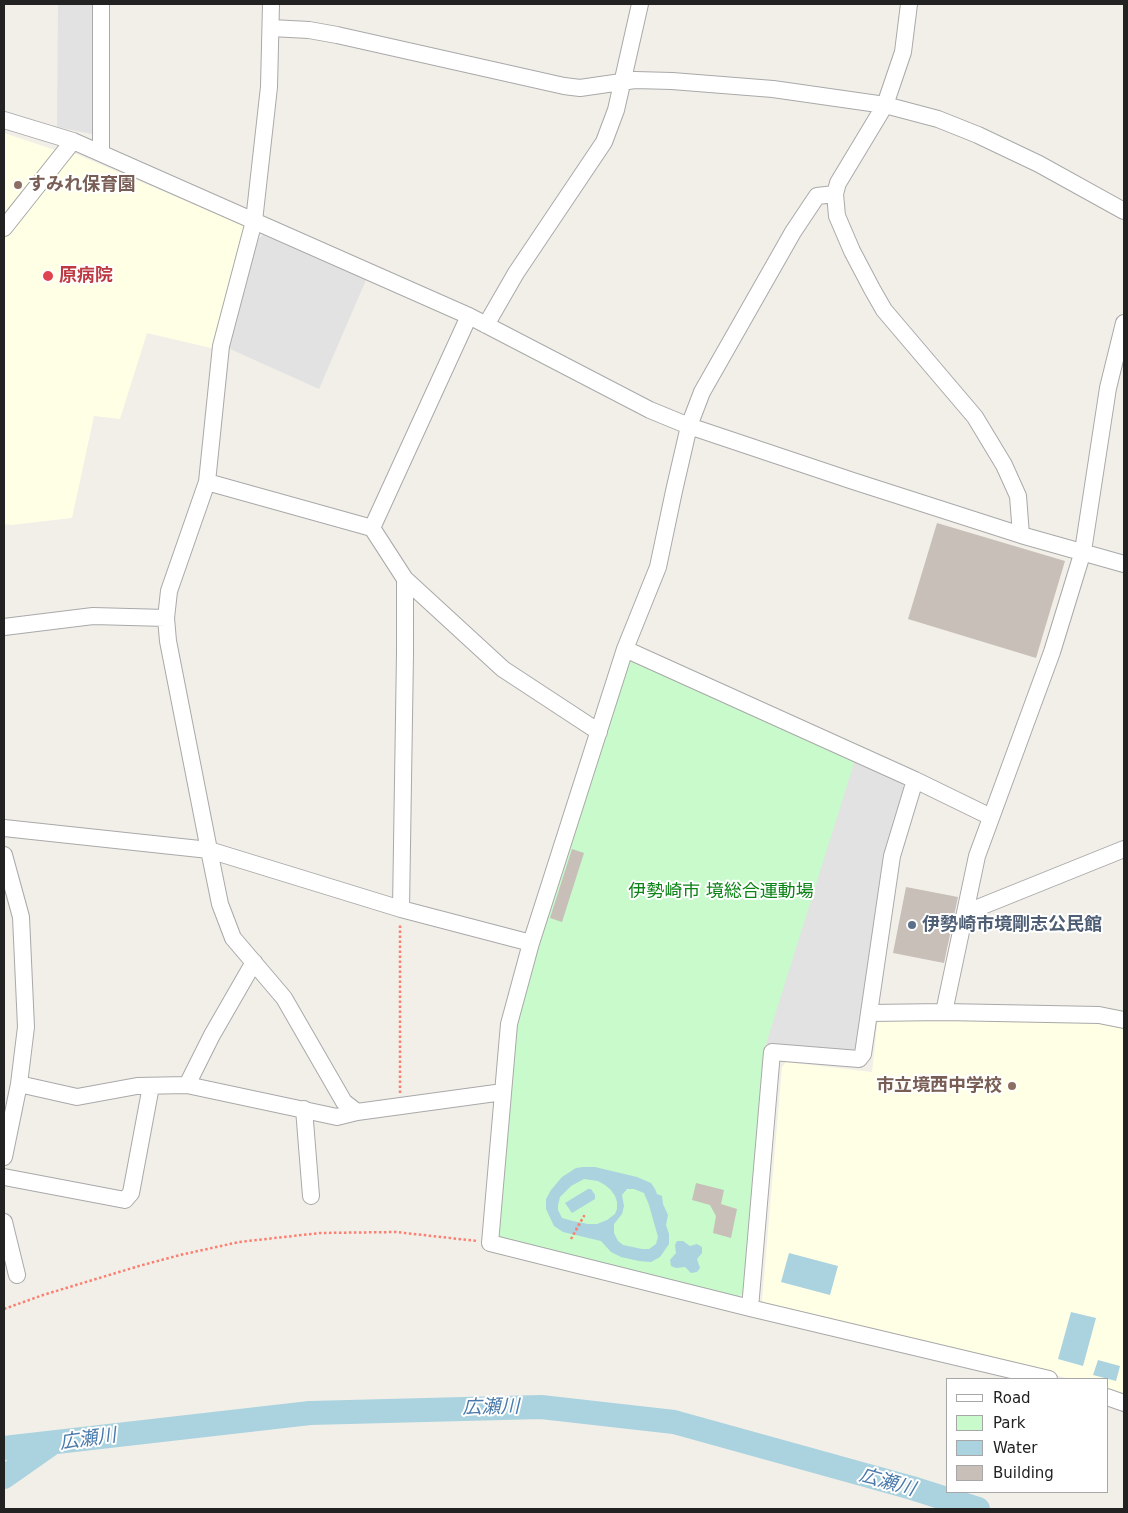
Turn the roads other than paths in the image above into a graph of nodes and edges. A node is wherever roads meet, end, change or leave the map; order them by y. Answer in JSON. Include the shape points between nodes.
{"nodes":[{"id":1,"x":101,"y":4,"type":"edge"},
{"id":2,"x":271,"y":4,"type":"edge"},
{"id":3,"x":640,"y":4,"type":"edge"},
{"id":4,"x":909,"y":4,"type":"edge"},
{"id":5,"x":271,"y":28,"type":"junction"},
{"id":6,"x":622,"y":82,"type":"junction"},
{"id":7,"x":885,"y":105,"type":"junction"},
{"id":8,"x":4,"y":120,"type":"edge"},
{"id":9,"x":73,"y":141,"type":"junction"},
{"id":10,"x":101,"y":153,"type":"junction"},
{"id":11,"x":835,"y":194,"type":"junction"},
{"id":12,"x":1124,"y":211,"type":"edge"},
{"id":13,"x":254,"y":221,"type":"junction"},
{"id":14,"x":4,"y":228,"type":"edge"},
{"id":15,"x":469,"y":316,"type":"junction"},
{"id":16,"x":1124,"y":323,"type":"edge"},
{"id":17,"x":486,"y":325,"type":"junction"},
{"id":18,"x":689,"y":426,"type":"junction"},
{"id":19,"x":207,"y":482,"type":"junction"},
{"id":20,"x":372,"y":528,"type":"junction"},
{"id":21,"x":1021,"y":535,"type":"junction"},
{"id":22,"x":1083,"y":551,"type":"junction"},
{"id":23,"x":1124,"y":564,"type":"edge"},
{"id":24,"x":406,"y":579,"type":"junction"},
{"id":25,"x":166,"y":618,"type":"junction"},
{"id":26,"x":4,"y":627,"type":"edge"},
{"id":27,"x":625,"y":649,"type":"junction"},
{"id":28,"x":599,"y":732,"type":"junction"},
{"id":29,"x":915,"y":780,"type":"junction"},
{"id":30,"x":991,"y":817,"type":"junction"},
{"id":31,"x":4,"y":828,"type":"edge"},
{"id":32,"x":1124,"y":849,"type":"edge"},
{"id":33,"x":209,"y":850,"type":"junction"},
{"id":34,"x":4,"y":855,"type":"edge"},
{"id":35,"x":400,"y":909,"type":"junction"},
{"id":36,"x":965,"y":913,"type":"junction"},
{"id":37,"x":531,"y":943,"type":"junction"},
{"id":38,"x":254,"y":962,"type":"junction"},
{"id":39,"x":944,"y":1012,"type":"junction"},
{"id":40,"x":870,"y":1013,"type":"junction"},
{"id":41,"x":1124,"y":1020,"type":"edge"},
{"id":42,"x":18,"y":1084,"type":"junction"},
{"id":43,"x":187,"y":1085,"type":"junction"},
{"id":44,"x":151,"y":1086,"type":"junction"},
{"id":45,"x":503,"y":1092,"type":"junction"},
{"id":46,"x":304,"y":1109,"type":"junction"},
{"id":47,"x":356,"y":1112,"type":"junction"},
{"id":48,"x":4,"y":1157,"type":"edge"},
{"id":49,"x":4,"y":1177,"type":"edge"},
{"id":50,"x":311,"y":1196,"type":"dead end"},
{"id":51,"x":4,"y":1222,"type":"edge"},
{"id":52,"x":16,"y":1275,"type":"dead end"},
{"id":53,"x":750,"y":1308,"type":"junction"},
{"id":54,"x":1044,"y":1378,"type":"edge"},
{"id":55,"x":1108,"y":1397,"type":"edge"},
{"id":56,"x":1124,"y":1403,"type":"edge"}],
"edges":[{"from":1,"to":10,"type":"street"},
{"from":2,"to":5,"type":"street"},
{"from":3,"to":6,"type":"street"},
{"from":4,"to":7,"type":"street","via":[[903,52]]},
{"from":5,"to":6,"type":"street","via":[[338,35],[564,86],[588,87]]},
{"from":5,"to":13,"type":"street","via":[[269,87]]},
{"from":6,"to":7,"type":"street","via":[[636,80],[772,89]]},
{"from":6,"to":17,"type":"street","via":[[604,142],[516,273]]},
{"from":7,"to":11,"type":"street","via":[[846,168]]},
{"from":7,"to":12,"type":"street","via":[[938,119],[985,138]]},
{"from":8,"to":9,"type":"street"},
{"from":9,"to":10,"type":"street"},
{"from":9,"to":14,"type":"street"},
{"from":10,"to":13,"type":"street"},
{"from":11,"to":18,"type":"street","via":[[817,196],[793,232],[702,392]]},
{"from":11,"to":21,"type":"street","via":[[842,230],[884,310],[975,417],[1004,465],[1018,496]]},
{"from":13,"to":15,"type":"street"},
{"from":13,"to":19,"type":"street","via":[[221,346]]},
{"from":15,"to":17,"type":"street"},
{"from":15,"to":20,"type":"street"},
{"from":16,"to":22,"type":"street","via":[[1108,388]]},
{"from":17,"to":18,"type":"street","via":[[650,410]]},
{"from":18,"to":21,"type":"street"},
{"from":18,"to":27,"type":"street","via":[[658,567]]},
{"from":19,"to":20,"type":"street"},
{"from":19,"to":25,"type":"street","via":[[169,591]]},
{"from":20,"to":24,"type":"street"},
{"from":21,"to":22,"type":"street"},
{"from":22,"to":23,"type":"street"},
{"from":22,"to":30,"type":"street","via":[[1052,652]]},
{"from":24,"to":28,"type":"street","via":[[503,669]]},
{"from":24,"to":35,"type":"street"},
{"from":25,"to":26,"type":"street","via":[[92,616]]},
{"from":25,"to":33,"type":"street"},
{"from":27,"to":28,"type":"street"},
{"from":27,"to":29,"type":"street"},
{"from":28,"to":37,"type":"street"},
{"from":29,"to":30,"type":"street"},
{"from":29,"to":40,"type":"street","via":[[892,856]]},
{"from":30,"to":36,"type":"street","via":[[977,856]]},
{"from":31,"to":33,"type":"street"},
{"from":32,"to":36,"type":"street"},
{"from":33,"to":35,"type":"street"},
{"from":33,"to":38,"type":"street","via":[[220,904],[233,938]]},
{"from":34,"to":42,"type":"street","via":[[20,917],[26,1028]]},
{"from":35,"to":37,"type":"street"},
{"from":36,"to":39,"type":"street"},
{"from":37,"to":45,"type":"street","via":[[509,1024]]},
{"from":38,"to":43,"type":"street"},
{"from":38,"to":47,"type":"street","via":[[284,998],[344,1102]]},
{"from":39,"to":40,"type":"street"},
{"from":39,"to":41,"type":"street","via":[[1099,1015]]},
{"from":40,"to":53,"type":"street","via":[[863,1054],[859,1059],[772,1052]]},
{"from":42,"to":44,"type":"street","via":[[77,1097]]},
{"from":42,"to":48,"type":"street"},
{"from":43,"to":44,"type":"street"},
{"from":43,"to":46,"type":"street"},
{"from":44,"to":49,"type":"street","via":[[131,1193],[125,1200]]},
{"from":45,"to":47,"type":"street"},
{"from":45,"to":53,"type":"street","via":[[490,1243]]},
{"from":46,"to":47,"type":"street","via":[[338,1116]]},
{"from":46,"to":50,"type":"street"},
{"from":51,"to":52,"type":"street"},
{"from":53,"to":54,"type":"street"},
{"from":55,"to":56,"type":"street"}]}
